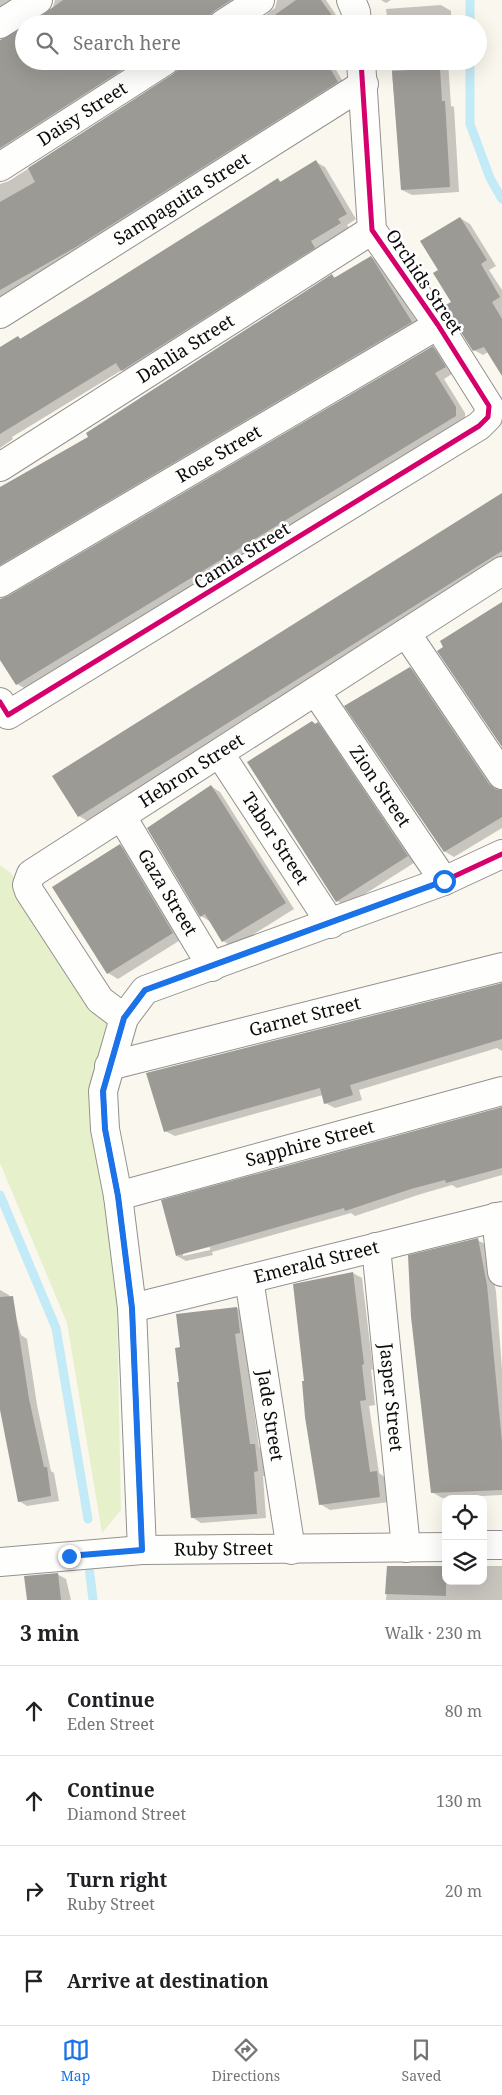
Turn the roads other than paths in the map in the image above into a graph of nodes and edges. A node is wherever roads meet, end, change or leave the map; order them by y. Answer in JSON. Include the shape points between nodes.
{"nodes":[{"id":1,"x":38,"y":0,"type":"edge"},
{"id":2,"x":260,"y":0,"type":"edge"},
{"id":3,"x":351,"y":0,"type":"edge"},
{"id":4,"x":238,"y":15,"type":"edge"},
{"id":5,"x":356,"y":15,"type":"edge"},
{"id":6,"x":0,"y":24,"type":"edge"},
{"id":7,"x":151,"y":70,"type":"edge"},
{"id":8,"x":362,"y":73,"type":"edge"},
{"id":9,"x":0,"y":168,"type":"edge"},
{"id":10,"x":372,"y":230,"type":"junction"},
{"id":11,"x":0,"y":314,"type":"edge"},
{"id":12,"x":438,"y":325,"type":"junction"},
{"id":13,"x":488,"y":417,"type":"joint"},
{"id":14,"x":0,"y":468,"type":"edge"},
{"id":15,"x":502,"y":571,"type":"edge"},
{"id":16,"x":0,"y":584,"type":"edge"},
{"id":17,"x":406,"y":633,"type":"junction"},
{"id":18,"x":316,"y":692,"type":"junction"},
{"id":19,"x":4,"y":708,"type":"edge"},
{"id":20,"x":220,"y":754,"type":"junction"},
{"id":21,"x":502,"y":775,"type":"edge"},
{"id":22,"x":122,"y":817,"type":"junction"},
{"id":23,"x":502,"y":854,"type":"edge"},
{"id":24,"x":444,"y":881,"type":"junction"},
{"id":25,"x":331,"y":924,"type":"junction"},
{"id":26,"x":212,"y":967,"type":"junction"},
{"id":27,"x":502,"y":967,"type":"edge"},
{"id":28,"x":124,"y":1018,"type":"junction"},
{"id":29,"x":109,"y":1066,"type":"junction"},
{"id":30,"x":502,"y":1091,"type":"edge"},
{"id":31,"x":118,"y":1196,"type":"junction"},
{"id":32,"x":499,"y":1217,"type":"edge"},
{"id":33,"x":376,"y":1247,"type":"junction"},
{"id":34,"x":502,"y":1272,"type":"edge"},
{"id":35,"x":249,"y":1279,"type":"junction"},
{"id":36,"x":132,"y":1308,"type":"junction"},
{"id":37,"x":502,"y":1545,"type":"edge"},
{"id":38,"x":487,"y":1546,"type":"edge"},
{"id":39,"x":442,"y":1547,"type":"edge"},
{"id":40,"x":406,"y":1548,"type":"junction"},
{"id":41,"x":142,"y":1550,"type":"junction"},
{"id":42,"x":291,"y":1550,"type":"junction"},
{"id":43,"x":0,"y":1562,"type":"edge"}],
"edges":[{"from":1,"to":6,"type":"street"},
{"from":2,"to":4,"type":"street"},
{"from":3,"to":5,"type":"street"},
{"from":7,"to":9,"type":"street","name":"Daisy Street"},
{"from":8,"to":10,"type":"street","name":"Orchids Street"},
{"from":8,"to":11,"type":"street","name":"Sampaguita Street"},
{"from":10,"to":12,"type":"street","name":"Orchids Street"},
{"from":10,"to":14,"type":"street","name":"Dahlia Street"},
{"from":12,"to":13,"type":"street","name":"Orchids Street","via":[[489,406]]},
{"from":12,"to":16,"type":"street","name":"Rose Street"},
{"from":13,"to":19,"type":"street","name":"Camia Street","via":[[479,426]]},
{"from":15,"to":17,"type":"street","name":"Hebron Street"},
{"from":17,"to":18,"type":"street","name":"Hebron Street"},
{"from":17,"to":21,"type":"street"},
{"from":18,"to":20,"type":"street","name":"Hebron Street"},
{"from":18,"to":24,"type":"street","name":"Zion Street"},
{"from":20,"to":22,"type":"street","name":"Hebron Street"},
{"from":20,"to":25,"type":"street","name":"Tabor Street"},
{"from":22,"to":26,"type":"street","name":"Gaza Street"},
{"from":22,"to":28,"type":"street","name":"Hebron Street","via":[[36,869],[27,885],[100,1000]]},
{"from":23,"to":24,"type":"street"},
{"from":24,"to":25,"type":"street"},
{"from":25,"to":26,"type":"street"},
{"from":26,"to":28,"type":"street","via":[[145,990]]},
{"from":27,"to":29,"type":"street","name":"Garnet Street"},
{"from":28,"to":29,"type":"street"},
{"from":29,"to":31,"type":"street","via":[[103,1091],[105,1129]]},
{"from":30,"to":31,"type":"street","name":"Sapphire Street"},
{"from":31,"to":36,"type":"street"},
{"from":32,"to":33,"type":"street","name":"Emerald Street"},
{"from":32,"to":34,"type":"street"},
{"from":33,"to":35,"type":"street","name":"Emerald Street"},
{"from":33,"to":40,"type":"street","name":"Jasper Street"},
{"from":35,"to":36,"type":"street","name":"Emerald Street"},
{"from":35,"to":42,"type":"street","name":"Jade Street"},
{"from":36,"to":41,"type":"street"},
{"from":37,"to":38,"type":"street"},
{"from":39,"to":40,"type":"street","name":"Ruby Street"},
{"from":40,"to":42,"type":"street","name":"Ruby Street"},
{"from":41,"to":42,"type":"street","name":"Ruby Street"},
{"from":41,"to":43,"type":"street","name":"Ruby Street"}]}
